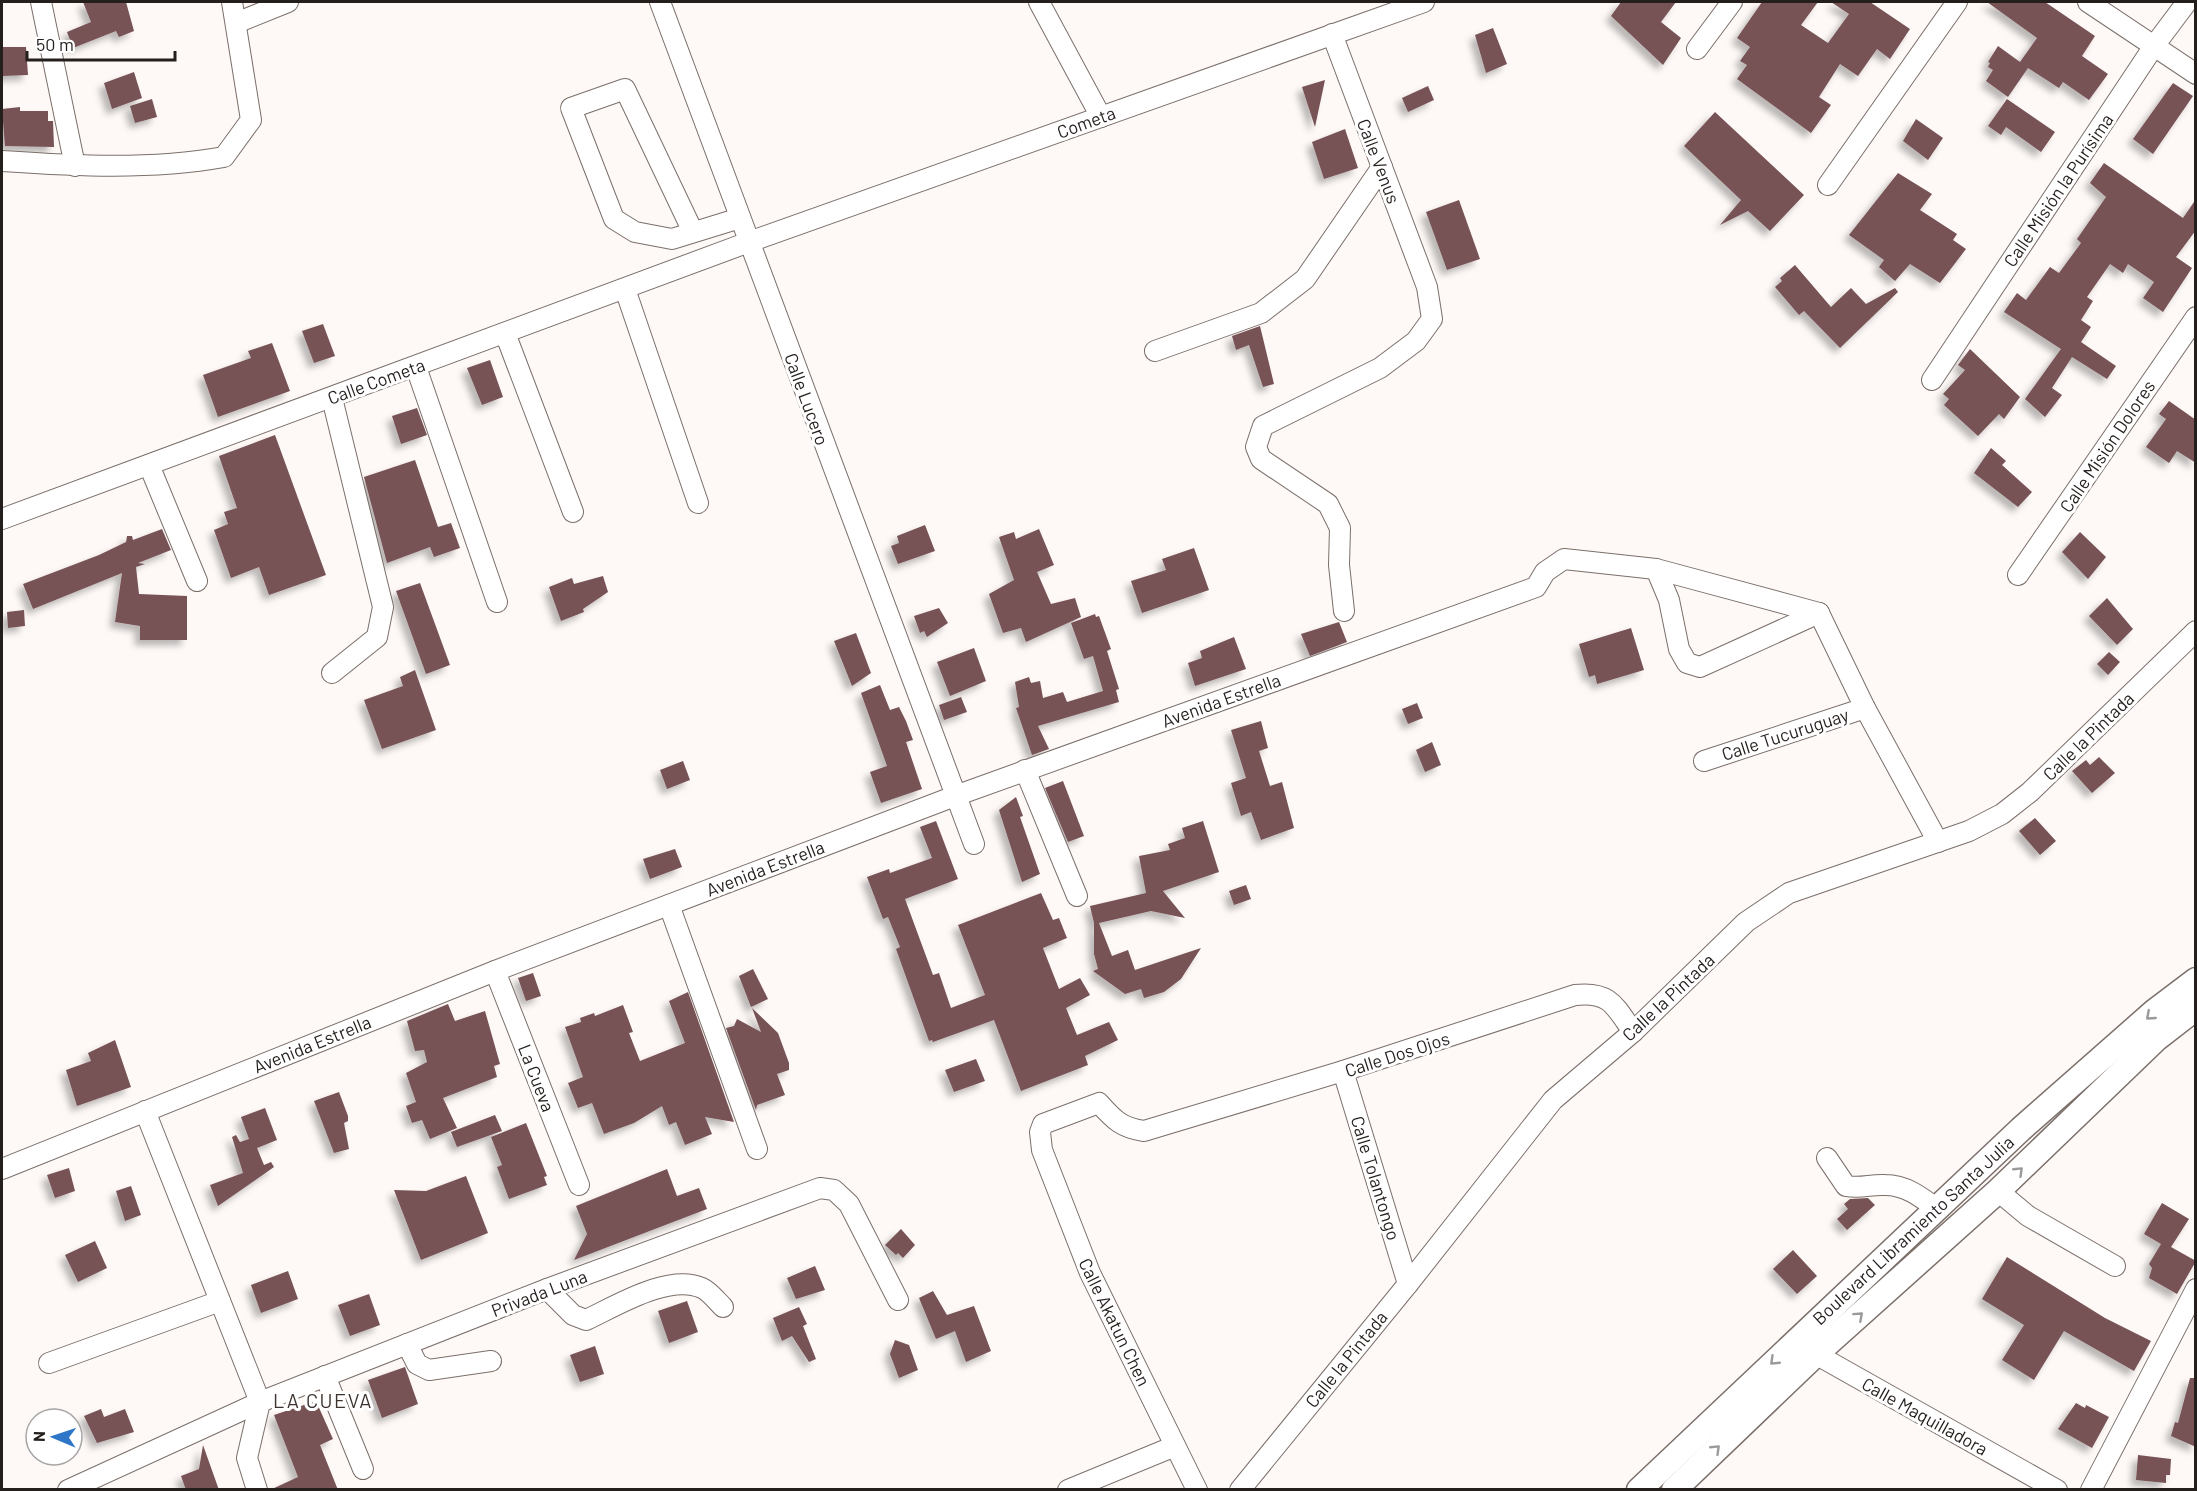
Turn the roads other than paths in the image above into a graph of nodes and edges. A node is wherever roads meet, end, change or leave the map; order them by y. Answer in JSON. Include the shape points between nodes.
{"nodes":[{"id":1,"x":41,"y":2,"type":"edge"},
{"id":2,"x":232,"y":2,"type":"edge"},
{"id":3,"x":288,"y":2,"type":"edge"},
{"id":4,"x":660,"y":2,"type":"edge"},
{"id":5,"x":1039,"y":2,"type":"edge"},
{"id":6,"x":1424,"y":2,"type":"edge"},
{"id":7,"x":1732,"y":2,"type":"edge"},
{"id":8,"x":1957,"y":2,"type":"edge"},
{"id":9,"x":2088,"y":2,"type":"edge"},
{"id":10,"x":2187,"y":2,"type":"edge"},
{"id":11,"x":236,"y":23,"type":"junction"},
{"id":12,"x":1332,"y":34,"type":"junction"},
{"id":13,"x":2154,"y":46,"type":"junction"},
{"id":14,"x":1697,"y":49,"type":"dead end"},
{"id":15,"x":2196,"y":74,"type":"edge"},
{"id":16,"x":1101,"y":117,"type":"junction"},
{"id":17,"x":2,"y":161,"type":"edge"},
{"id":18,"x":75,"y":166,"type":"junction"},
{"id":19,"x":1382,"y":167,"type":"junction"},
{"id":20,"x":1828,"y":185,"type":"dead end"},
{"id":21,"x":740,"y":218,"type":"junction"},
{"id":22,"x":693,"y":232,"type":"junction"},
{"id":23,"x":749,"y":242,"type":"junction"},
{"id":24,"x":625,"y":289,"type":"junction"},
{"id":25,"x":2196,"y":317,"type":"edge"},
{"id":26,"x":505,"y":333,"type":"junction"},
{"id":27,"x":1155,"y":351,"type":"dead end"},
{"id":28,"x":416,"y":367,"type":"junction"},
{"id":29,"x":1932,"y":380,"type":"dead end"},
{"id":30,"x":332,"y":398,"type":"junction"},
{"id":31,"x":150,"y":465,"type":"junction"},
{"id":32,"x":698,"y":502,"type":"dead end"},
{"id":33,"x":573,"y":512,"type":"dead end"},
{"id":34,"x":2,"y":519,"type":"edge"},
{"id":35,"x":1656,"y":569,"type":"junction"},
{"id":36,"x":2019,"y":575,"type":"dead end"},
{"id":37,"x":197,"y":581,"type":"dead end"},
{"id":38,"x":497,"y":602,"type":"dead end"},
{"id":39,"x":1344,"y":611,"type":"dead end"},
{"id":40,"x":1819,"y":613,"type":"junction"},
{"id":41,"x":2196,"y":631,"type":"edge"},
{"id":42,"x":332,"y":673,"type":"dead end"},
{"id":43,"x":1865,"y":708,"type":"junction"},
{"id":44,"x":1704,"y":761,"type":"dead end"},
{"id":45,"x":1025,"y":770,"type":"junction"},
{"id":46,"x":955,"y":795,"type":"junction"},
{"id":47,"x":1938,"y":842,"type":"junction"},
{"id":48,"x":974,"y":844,"type":"dead end"},
{"id":49,"x":1077,"y":896,"type":"dead end"},
{"id":50,"x":669,"y":905,"type":"junction"},
{"id":51,"x":495,"y":971,"type":"junction"},
{"id":52,"x":2196,"y":980,"type":"edge"},
{"id":53,"x":2196,"y":1008,"type":"edge"},
{"id":54,"x":1633,"y":1032,"type":"junction"},
{"id":55,"x":1343,"y":1071,"type":"junction"},
{"id":56,"x":145,"y":1111,"type":"junction"},
{"id":57,"x":757,"y":1149,"type":"dead end"},
{"id":58,"x":1042,"y":1150,"type":"joint"},
{"id":59,"x":1827,"y":1158,"type":"dead end"},
{"id":60,"x":2,"y":1170,"type":"edge"},
{"id":61,"x":579,"y":1185,"type":"dead end"},
{"id":62,"x":1998,"y":1191,"type":"junction"},
{"id":63,"x":1937,"y":1209,"type":"junction"},
{"id":64,"x":2115,"y":1266,"type":"dead end"},
{"id":65,"x":1408,"y":1284,"type":"junction"},
{"id":66,"x":547,"y":1289,"type":"junction"},
{"id":67,"x":2196,"y":1289,"type":"edge"},
{"id":68,"x":898,"y":1300,"type":"dead end"},
{"id":69,"x":220,"y":1301,"type":"junction"},
{"id":70,"x":723,"y":1307,"type":"dead end"},
{"id":71,"x":1794,"y":1342,"type":"junction"},
{"id":72,"x":407,"y":1344,"type":"junction"},
{"id":73,"x":1816,"y":1354,"type":"junction"},
{"id":74,"x":491,"y":1361,"type":"dead end"},
{"id":75,"x":49,"y":1364,"type":"dead end"},
{"id":76,"x":325,"y":1376,"type":"junction"},
{"id":77,"x":260,"y":1402,"type":"junction"},
{"id":78,"x":1175,"y":1446,"type":"junction"},
{"id":79,"x":363,"y":1469,"type":"dead end"},
{"id":80,"x":68,"y":1490,"type":"edge"},
{"id":81,"x":257,"y":1490,"type":"edge"},
{"id":82,"x":1068,"y":1490,"type":"edge"},
{"id":83,"x":1197,"y":1490,"type":"edge"},
{"id":84,"x":1240,"y":1490,"type":"edge"},
{"id":85,"x":1639,"y":1490,"type":"edge"},
{"id":86,"x":1674,"y":1490,"type":"edge"},
{"id":87,"x":2057,"y":1490,"type":"edge"},
{"id":88,"x":2091,"y":1490,"type":"edge"}],
"edges":[{"from":1,"to":18,"type":"street"},
{"from":2,"to":11,"type":"street"},
{"from":3,"to":11,"type":"street"},
{"from":4,"to":21,"type":"street","name":"Calle Lucero"},
{"from":5,"to":16,"type":"street"},
{"from":6,"to":12,"type":"street","name":"Cometa"},
{"from":7,"to":14,"type":"street"},
{"from":8,"to":20,"type":"street"},
{"from":9,"to":13,"type":"street"},
{"from":10,"to":13,"type":"street","name":"Calle Misión la Purísima"},
{"from":11,"to":18,"type":"street","via":[[251,120],[224,157],[185,164]]},
{"from":12,"to":16,"type":"street","name":"Cometa"},
{"from":12,"to":19,"type":"street","name":"Calle Venus"},
{"from":13,"to":15,"type":"street"},
{"from":13,"to":29,"type":"street","name":"Calle Misión la Purísima"},
{"from":16,"to":23,"type":"street","name":"Cometa"},
{"from":17,"to":18,"type":"street"},
{"from":19,"to":27,"type":"street","via":[[1305,279],[1261,313]]},
{"from":19,"to":39,"type":"street","name":"Calle Venus","via":[[1427,287],[1432,319],[1416,341],[1380,368],[1263,426],[1256,447],[1261,459],[1328,504],[1340,528]]},
{"from":21,"to":22,"type":"street"},
{"from":21,"to":23,"type":"street","name":"Calle Lucero"},
{"from":22,"to":22,"type":"street","via":[[672,239],[635,232],[614,219],[571,108],[625,89]]},
{"from":23,"to":24,"type":"street","name":"Calle Cometa"},
{"from":23,"to":46,"type":"street","name":"Calle Lucero"},
{"from":24,"to":26,"type":"street","name":"Calle Cometa"},
{"from":24,"to":32,"type":"street"},
{"from":25,"to":36,"type":"street","name":"Calle Misión Dolores"},
{"from":26,"to":28,"type":"street","name":"Calle Cometa"},
{"from":26,"to":33,"type":"street"},
{"from":28,"to":30,"type":"street","name":"Calle Cometa"},
{"from":28,"to":38,"type":"street"},
{"from":30,"to":31,"type":"street","name":"Calle Cometa"},
{"from":30,"to":42,"type":"street","via":[[383,607],[377,638]]},
{"from":31,"to":34,"type":"street","name":"Calle Cometa"},
{"from":31,"to":37,"type":"street"},
{"from":35,"to":40,"type":"street"},
{"from":35,"to":40,"type":"street","via":[[1686,663],[1701,667]]},
{"from":35,"to":45,"type":"street","name":"Avenida Estrella","via":[[1564,559],[1545,572],[1536,586]]},
{"from":40,"to":43,"type":"street","name":"Calle Tucuruguay"},
{"from":41,"to":47,"type":"street","name":"Calle la Pintada","via":[[2030,792],[2002,814]]},
{"from":43,"to":44,"type":"street","name":"Calle Tucuruguay"},
{"from":43,"to":47,"type":"street","name":"Calle Tucuruguay"},
{"from":45,"to":46,"type":"street","name":"Avenida Estrella"},
{"from":45,"to":49,"type":"street"},
{"from":46,"to":48,"type":"street","name":"Calle Lucero"},
{"from":46,"to":50,"type":"street","name":"Avenida Estrella"},
{"from":47,"to":54,"type":"street","name":"Calle la Pintada","via":[[1789,893],[1763,910]]},
{"from":50,"to":51,"type":"street","name":"Avenida Estrella"},
{"from":50,"to":57,"type":"street"},
{"from":51,"to":56,"type":"street","name":"Avenida Estrella"},
{"from":51,"to":61,"type":"street","name":"La Cueva"},
{"from":52,"to":63,"type":"main road","name":"Boulevard Libramiento Santa Julia","one_way":true,"via":[[2021,1129]]},
{"from":62,"to":53,"type":"main road","name":"Boulevard Libramiento Santa Julia","one_way":true,"via":[[2156,1039]]},
{"from":54,"to":55,"type":"street","name":"Calle Dos Ojos","via":[[1604,996],[1575,995]]},
{"from":54,"to":65,"type":"street","name":"Calle la Pintada","via":[[1552,1100]]},
{"from":55,"to":58,"type":"street","name":"Calle Dos Ojos","via":[[1144,1131],[1118,1124],[1099,1103],[1092,1104],[1043,1124]]},
{"from":55,"to":65,"type":"street","name":"Calle Tolantongo"},
{"from":56,"to":60,"type":"street","name":"Avenida Estrella"},
{"from":56,"to":69,"type":"street"},
{"from":58,"to":78,"type":"street","name":"Calle Akatun Chen","via":[[1090,1273]]},
{"from":59,"to":63,"type":"street","via":[[1846,1186],[1909,1189]]},
{"from":62,"to":64,"type":"street","via":[[2028,1216]]},
{"from":73,"to":62,"type":"main road","name":"Boulevard Libramiento Santa Julia","one_way":true},
{"from":63,"to":71,"type":"main road","name":"Boulevard Libramiento Santa Julia"},
{"from":65,"to":84,"type":"street","name":"Calle la Pintada"},
{"from":66,"to":68,"type":"street","name":"Privada Luna","via":[[820,1188],[834,1190],[849,1204]]},
{"from":66,"to":70,"type":"street","via":[[573,1315],[586,1320],[677,1283],[703,1288]]},
{"from":66,"to":72,"type":"street","name":"Privada Luna"},
{"from":67,"to":88,"type":"street"},
{"from":69,"to":75,"type":"street"},
{"from":69,"to":77,"type":"street"},
{"from":71,"to":73,"type":"street","name":"Calle Maquilladora"},
{"from":71,"to":85,"type":"main road","name":"Boulevard Libramiento Santa Julia","one_way":true},
{"from":72,"to":74,"type":"street","via":[[417,1364],[429,1370]]},
{"from":72,"to":76,"type":"street","name":"Privada Luna"},
{"from":86,"to":73,"type":"main road","name":"Boulevard Libramiento Santa Julia","one_way":true},
{"from":73,"to":87,"type":"street","name":"Calle Maquilladora"},
{"from":76,"to":77,"type":"street","name":"Privada Luna"},
{"from":76,"to":79,"type":"street"},
{"from":77,"to":80,"type":"street","name":"Privada Luna"},
{"from":77,"to":81,"type":"street","via":[[247,1458]]},
{"from":78,"to":82,"type":"street"},
{"from":78,"to":83,"type":"street","name":"Calle Akatun Chen"}]}
